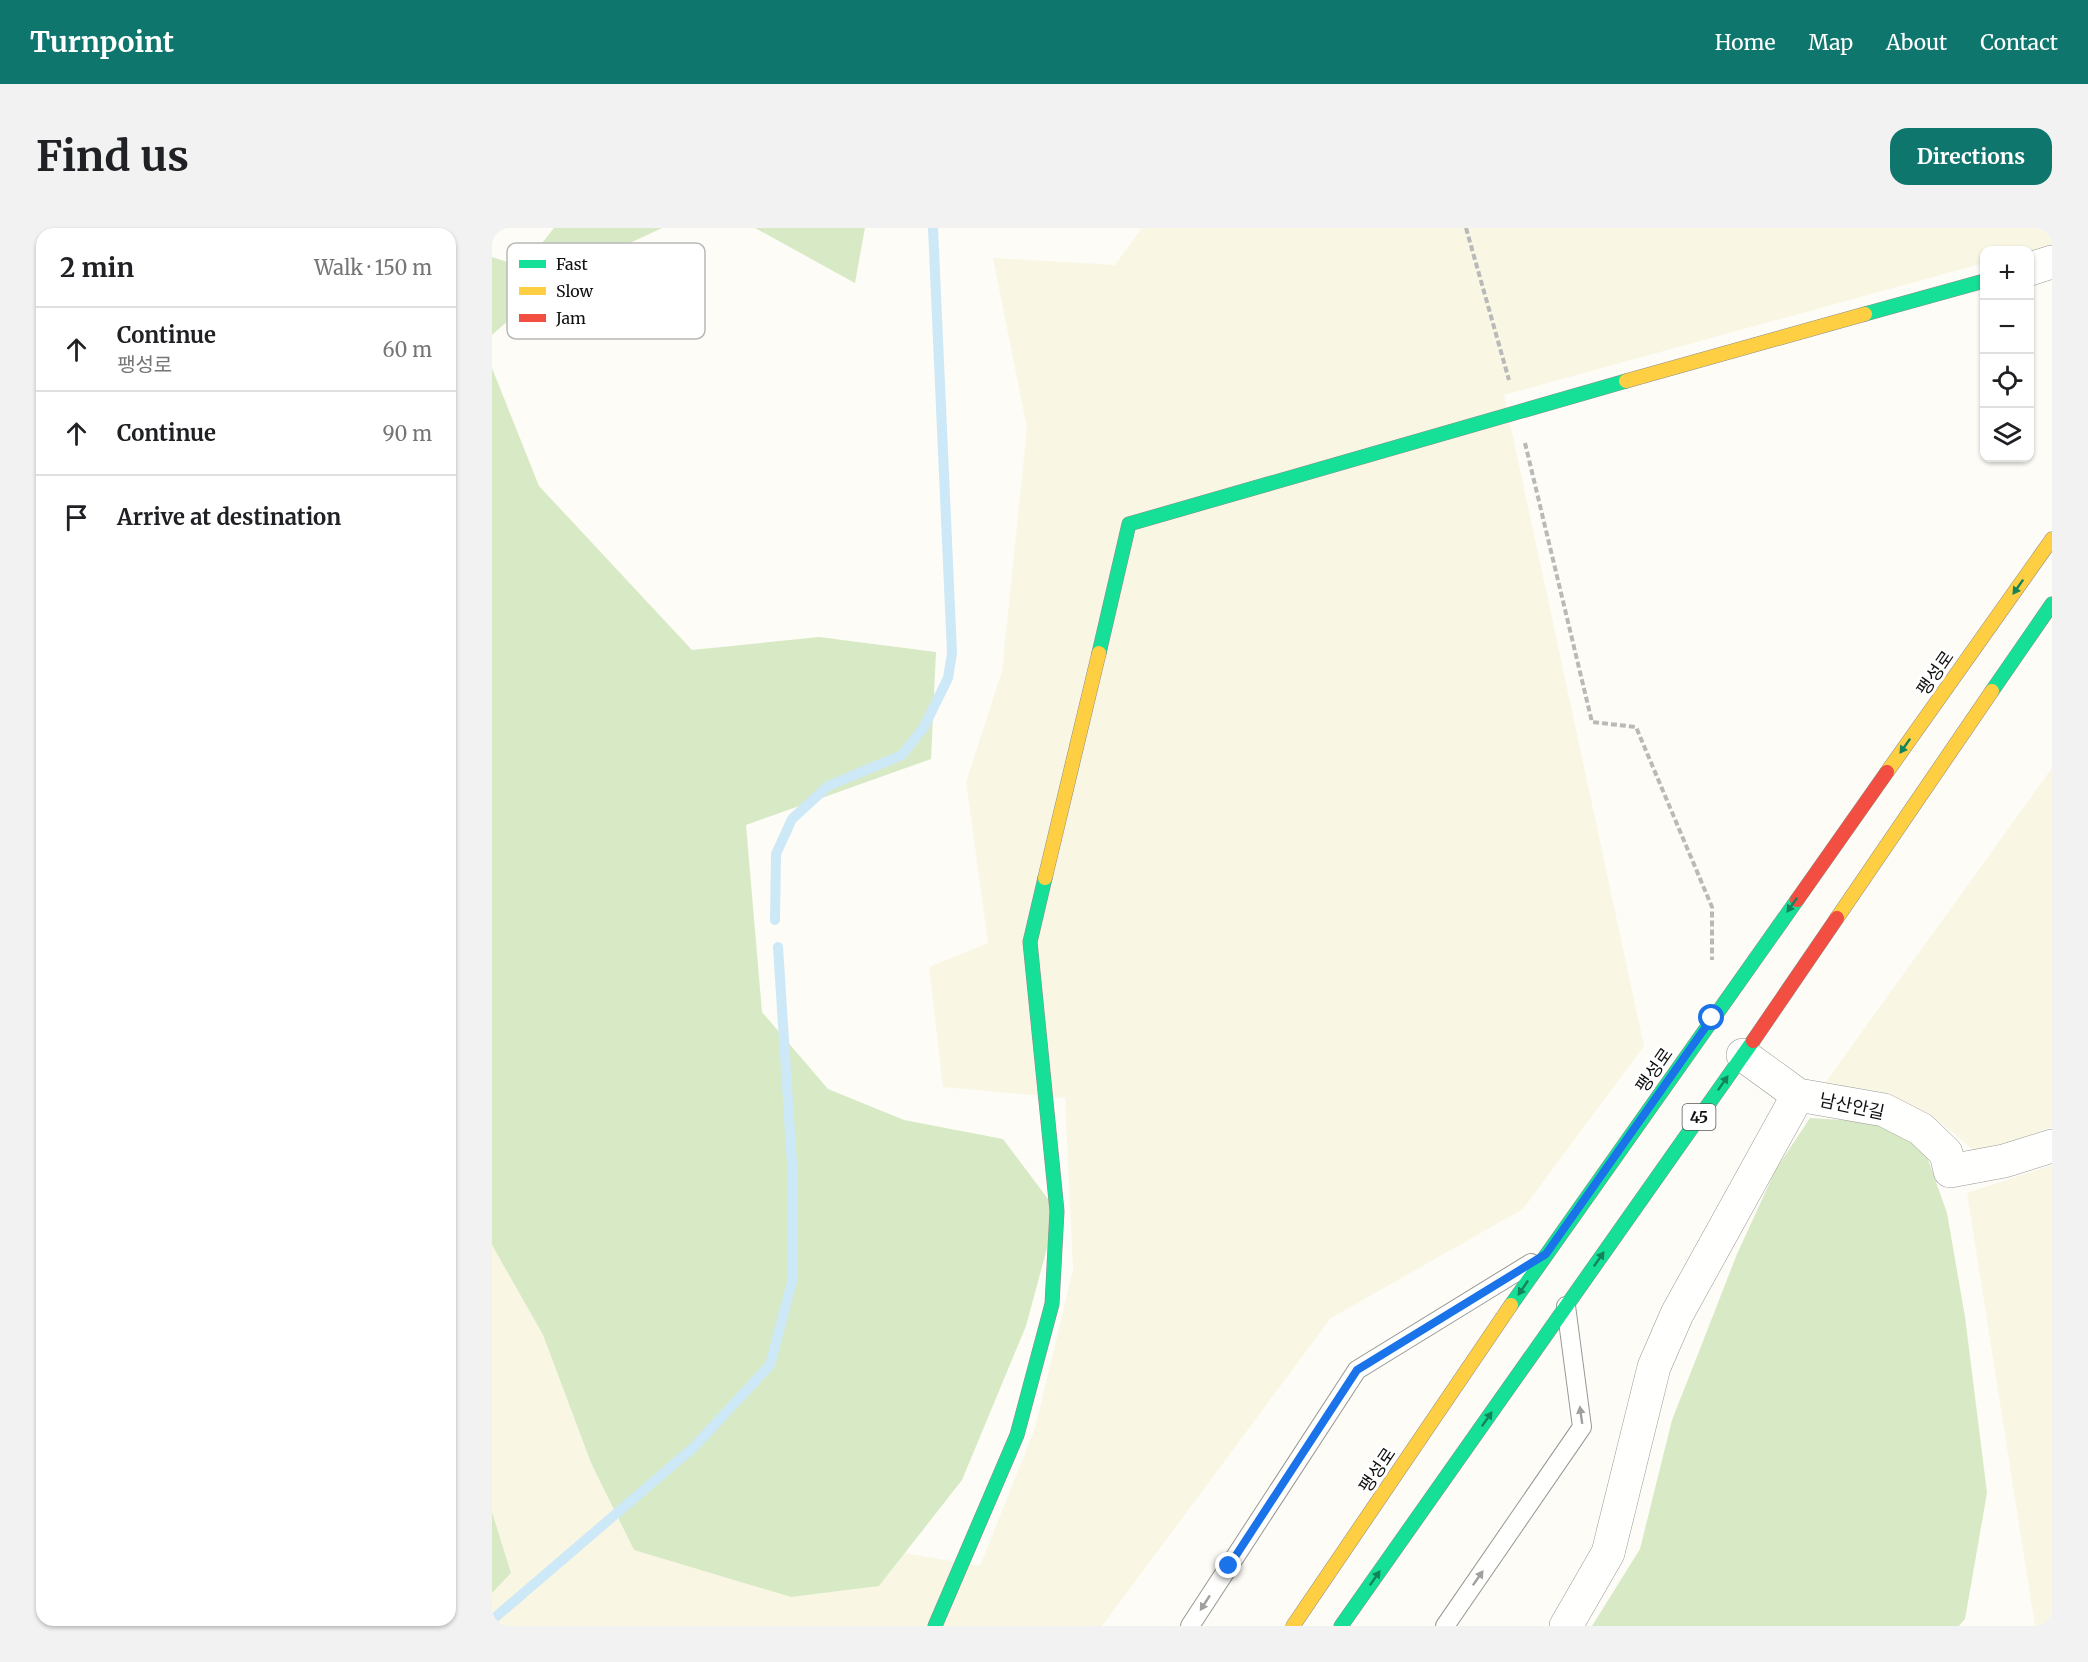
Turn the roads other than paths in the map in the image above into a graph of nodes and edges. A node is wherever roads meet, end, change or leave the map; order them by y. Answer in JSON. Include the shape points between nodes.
{"nodes":[{"id":1,"x":2052,"y":262,"type":"edge"},
{"id":2,"x":2034,"y":268,"type":"edge"},
{"id":3,"x":1980,"y":282,"type":"edge"},
{"id":4,"x":2052,"y":539,"type":"edge"},
{"id":5,"x":2052,"y":604,"type":"edge"},
{"id":6,"x":1743,"y":1055,"type":"junction"},
{"id":7,"x":1798,"y":1095,"type":"junction"},
{"id":8,"x":2052,"y":1146,"type":"edge"},
{"id":9,"x":1546,"y":1254,"type":"junction"},
{"id":10,"x":1566,"y":1305,"type":"junction"},
{"id":11,"x":935,"y":1626,"type":"edge"},
{"id":12,"x":1190,"y":1626,"type":"edge"},
{"id":13,"x":1293,"y":1626,"type":"edge"},
{"id":14,"x":1341,"y":1626,"type":"edge"},
{"id":15,"x":1445,"y":1626,"type":"edge"},
{"id":16,"x":1566,"y":1626,"type":"edge"}],
"edges":[{"from":1,"to":2,"type":"street"},
{"from":3,"to":11,"type":"main road","via":[[1129,524],[1030,942],[1057,1211],[1052,1304],[1017,1435]]},
{"from":4,"to":9,"type":"main road","name":"팽성로","number":"45","one_way":true},
{"from":5,"to":6,"type":"main road","number":"45"},
{"from":6,"to":7,"type":"street","name":"남산안길"},
{"from":10,"to":6,"type":"main road","number":"45","one_way":true},
{"from":7,"to":8,"type":"street","name":"남산안길","via":[[1884,1110],[1921,1129],[1946,1153],[1950,1171],[2004,1161]]},
{"from":7,"to":16,"type":"street","via":[[1677,1314],[1654,1367],[1608,1553]]},
{"from":9,"to":12,"type":"lane","one_way":true,"via":[[1357,1370]]},
{"from":9,"to":13,"type":"main road","name":"팽성로","number":"45","one_way":true},
{"from":14,"to":10,"type":"main road","number":"45","one_way":true},
{"from":15,"to":10,"type":"lane","one_way":true,"via":[[1582,1427]]}]}
